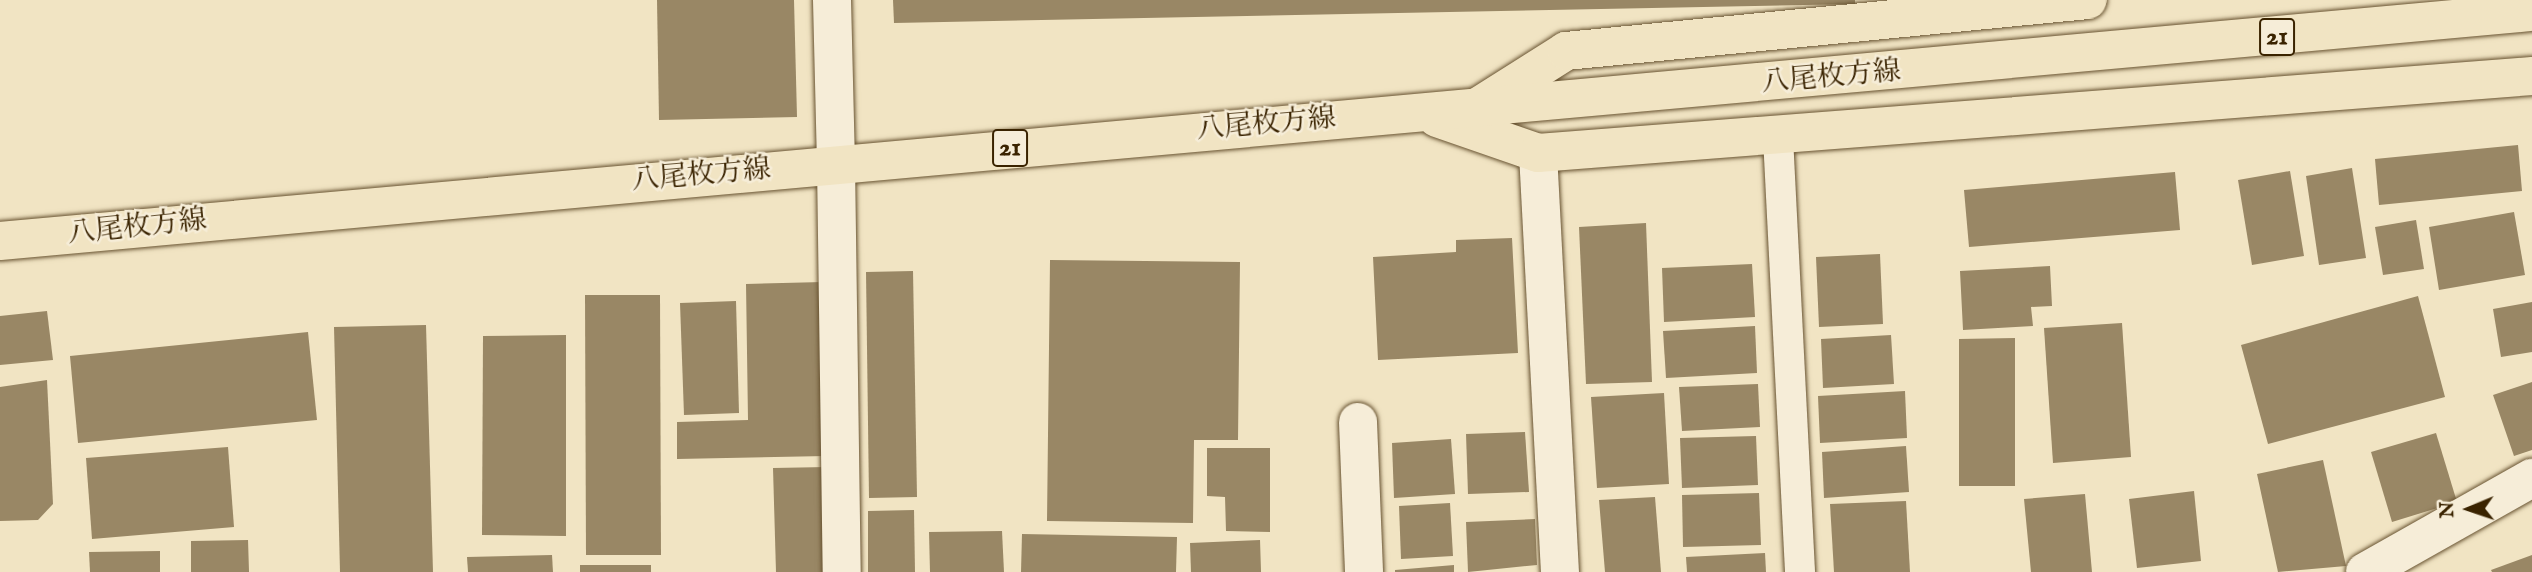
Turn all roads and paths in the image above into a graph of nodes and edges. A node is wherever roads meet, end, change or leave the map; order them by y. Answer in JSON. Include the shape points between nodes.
{"nodes":[{"id":1,"x":832,"y":0,"type":"edge"},
{"id":2,"x":2088,"y":0,"type":"edge"},
{"id":3,"x":2532,"y":12,"type":"edge"},
{"id":4,"x":2532,"y":76,"type":"edge"},
{"id":5,"x":1475,"y":109,"type":"junction"},
{"id":6,"x":1421,"y":112,"type":"junction"},
{"id":7,"x":1778,"y":138,"type":"junction"},
{"id":8,"x":1538,"y":153,"type":"junction"},
{"id":9,"x":836,"y":164,"type":"junction"},
{"id":10,"x":0,"y":241,"type":"edge"},
{"id":11,"x":1358,"y":422,"type":"dead end"},
{"id":12,"x":2532,"y":478,"type":"edge"},
{"id":13,"x":842,"y":572,"type":"edge"},
{"id":14,"x":1364,"y":572,"type":"edge"},
{"id":15,"x":1560,"y":572,"type":"edge"},
{"id":16,"x":1800,"y":572,"type":"edge"},
{"id":17,"x":2365,"y":572,"type":"edge"}],
"edges":[{"from":1,"to":9,"type":"street"},
{"from":2,"to":5,"type":"main road","via":[[1566,51]]},
{"from":3,"to":5,"type":"main road","name":"八尾枚方線","number":"21"},
{"from":4,"to":7,"type":"main road"},
{"from":5,"to":6,"type":"main road","name":"八尾枚方線","number":"21"},
{"from":6,"to":8,"type":"main road"},
{"from":6,"to":9,"type":"main road","name":"八尾枚方線","number":"21"},
{"from":7,"to":8,"type":"main road"},
{"from":7,"to":16,"type":"lane"},
{"from":8,"to":15,"type":"street"},
{"from":9,"to":10,"type":"main road","name":"八尾枚方線","number":"21"},
{"from":9,"to":13,"type":"street"},
{"from":11,"to":14,"type":"street"},
{"from":12,"to":17,"type":"street"}]}
